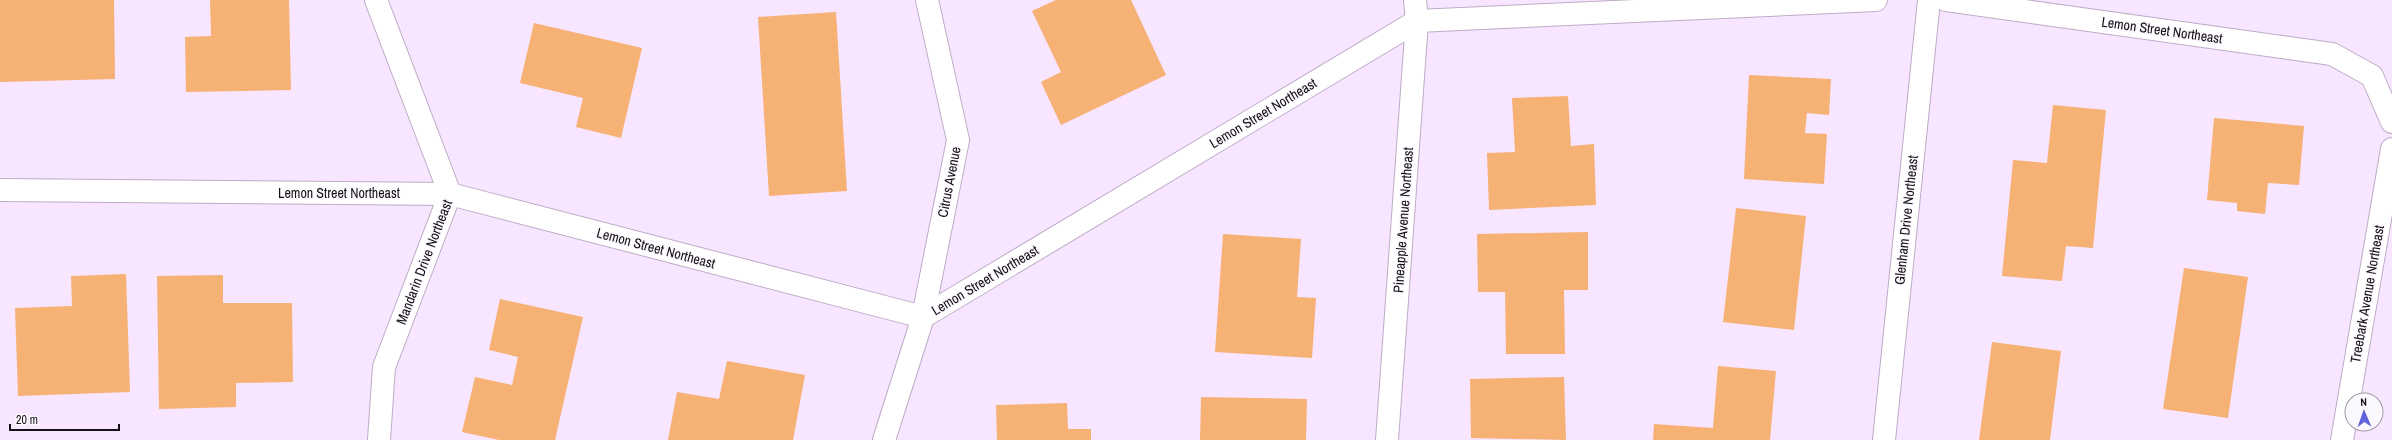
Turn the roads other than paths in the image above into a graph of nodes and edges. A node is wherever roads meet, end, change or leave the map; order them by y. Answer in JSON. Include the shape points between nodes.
{"nodes":[{"id":1,"x":376,"y":0,"type":"edge"},
{"id":2,"x":927,"y":0,"type":"edge"},
{"id":3,"x":1876,"y":0,"type":"edge"},
{"id":4,"x":1929,"y":0,"type":"edge"},
{"id":5,"x":1946,"y":0,"type":"edge"},
{"id":6,"x":1416,"y":10,"type":"edge"},
{"id":7,"x":2392,"y":122,"type":"edge"},
{"id":8,"x":2392,"y":149,"type":"edge"},
{"id":9,"x":0,"y":190,"type":"edge"},
{"id":10,"x":450,"y":194,"type":"junction"},
{"id":11,"x":923,"y":317,"type":"junction"},
{"id":12,"x":379,"y":440,"type":"edge"},
{"id":13,"x":884,"y":440,"type":"edge"},
{"id":14,"x":1387,"y":440,"type":"edge"},
{"id":15,"x":1884,"y":440,"type":"edge"},
{"id":16,"x":2342,"y":440,"type":"edge"}],
"edges":[{"from":1,"to":10,"type":"street","name":"Mandarin Drive Northeast"},
{"from":2,"to":11,"type":"street","name":"Citrus Avenue","via":[[958,140]]},
{"from":3,"to":6,"type":"street","name":"Lemon Street Northeast"},
{"from":4,"to":15,"type":"street","name":"Glenham Drive Northeast"},
{"from":5,"to":7,"type":"street","name":"Lemon Street Northeast","via":[[2332,54],[2372,76]]},
{"from":6,"to":11,"type":"street","name":"Lemon Street Northeast"},
{"from":6,"to":14,"type":"street","name":"Pineapple Avenue Northeast"},
{"from":8,"to":16,"type":"street","name":"Treebark Avenue Northeast"},
{"from":9,"to":10,"type":"street","name":"Lemon Street Northeast"},
{"from":10,"to":11,"type":"street","name":"Lemon Street Northeast"},
{"from":10,"to":12,"type":"street","name":"Mandarin Drive Northeast","via":[[384,366]]},
{"from":11,"to":13,"type":"street","name":"Citrus Avenue"}]}
